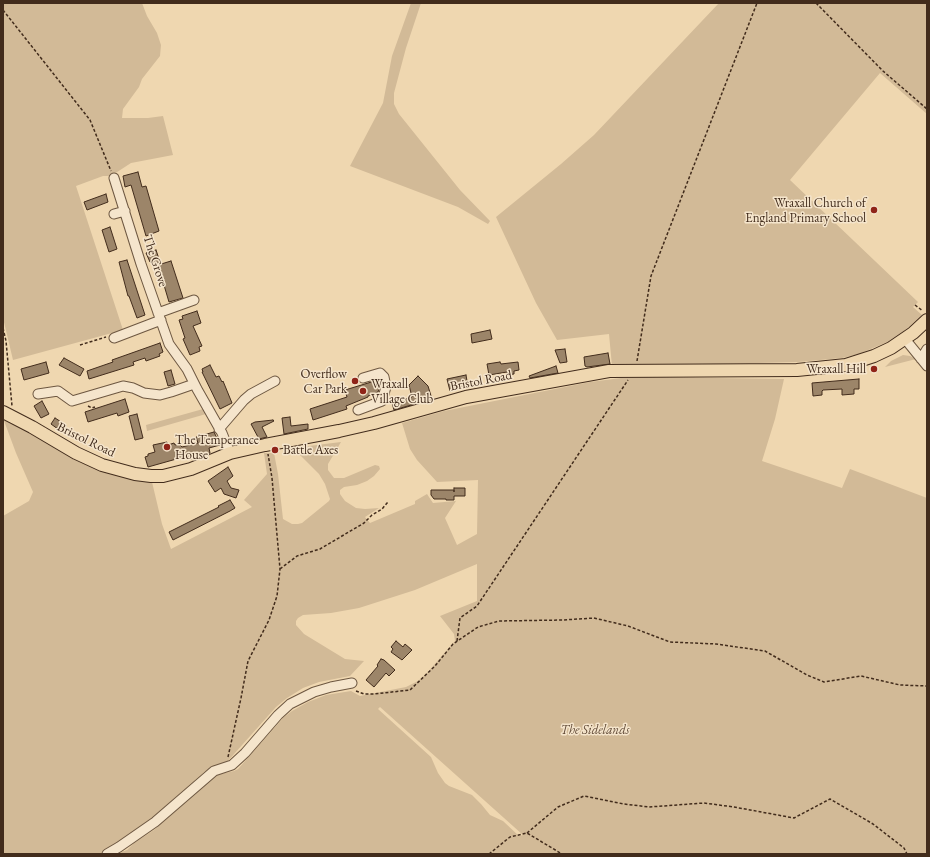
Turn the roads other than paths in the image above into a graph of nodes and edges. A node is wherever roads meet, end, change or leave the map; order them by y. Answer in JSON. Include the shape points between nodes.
{"nodes":[{"id":1,"x":114,"y":178,"type":"road end"},
{"id":2,"x":124,"y":211,"type":"junction"},
{"id":3,"x":114,"y":214,"type":"dead end"},
{"id":4,"x":194,"y":300,"type":"dead end"},
{"id":5,"x":160,"y":316,"type":"junction"},
{"id":6,"x":927,"y":320,"type":"edge"},
{"id":7,"x":119,"y":339,"type":"road end"},
{"id":8,"x":904,"y":339,"type":"junction"},
{"id":9,"x":927,"y":349,"type":"edge"},
{"id":10,"x":924,"y":363,"type":"edge"},
{"id":11,"x":363,"y":378,"type":"dead end"},
{"id":12,"x":275,"y":381,"type":"dead end"},
{"id":13,"x":194,"y":384,"type":"junction"},
{"id":14,"x":38,"y":394,"type":"dead end"},
{"id":15,"x":370,"y":406,"type":"junction"},
{"id":16,"x":358,"y":410,"type":"dead end"},
{"id":17,"x":8,"y":414,"type":"edge"},
{"id":18,"x":374,"y":423,"type":"junction"},
{"id":19,"x":219,"y":429,"type":"junction"},
{"id":20,"x":230,"y":454,"type":"junction"},
{"id":21,"x":347,"y":684,"type":"road end"},
{"id":22,"x":107,"y":854,"type":"edge"}],
"edges":[{"from":1,"to":2,"type":"street","name":"The Grove"},
{"from":2,"to":3,"type":"street"},
{"from":2,"to":5,"type":"street","name":"The Grove"},
{"from":4,"to":5,"type":"street"},
{"from":5,"to":7,"type":"street"},
{"from":5,"to":13,"type":"street","name":"The Grove","via":[[170,344]]},
{"from":6,"to":8,"type":"main road","name":"Bristol Road"},
{"from":8,"to":10,"type":"street"},
{"from":8,"to":18,"type":"main road","name":"Bristol Road","via":[[874,356],[834,367],[797,370],[609,371],[466,397]]},
{"from":9,"to":10,"type":"street"},
{"from":11,"to":15,"type":"street","via":[[380,373],[384,376],[386,387],[382,401]]},
{"from":12,"to":19,"type":"street","via":[[251,394]]},
{"from":13,"to":14,"type":"street","via":[[160,395],[123,386],[86,393],[70,400],[58,391]]},
{"from":13,"to":19,"type":"street","name":"The Grove"},
{"from":15,"to":16,"type":"street"},
{"from":15,"to":18,"type":"street"},
{"from":17,"to":20,"type":"main road","name":"Bristol Road","via":[[91,460],[135,474],[151,476],[177,473]]},
{"from":18,"to":20,"type":"main road","name":"Bristol Road"},
{"from":19,"to":20,"type":"street","name":"The Grove"},
{"from":21,"to":22,"type":"street","via":[[314,692],[290,704],[232,765],[214,771],[155,822]]}]}
